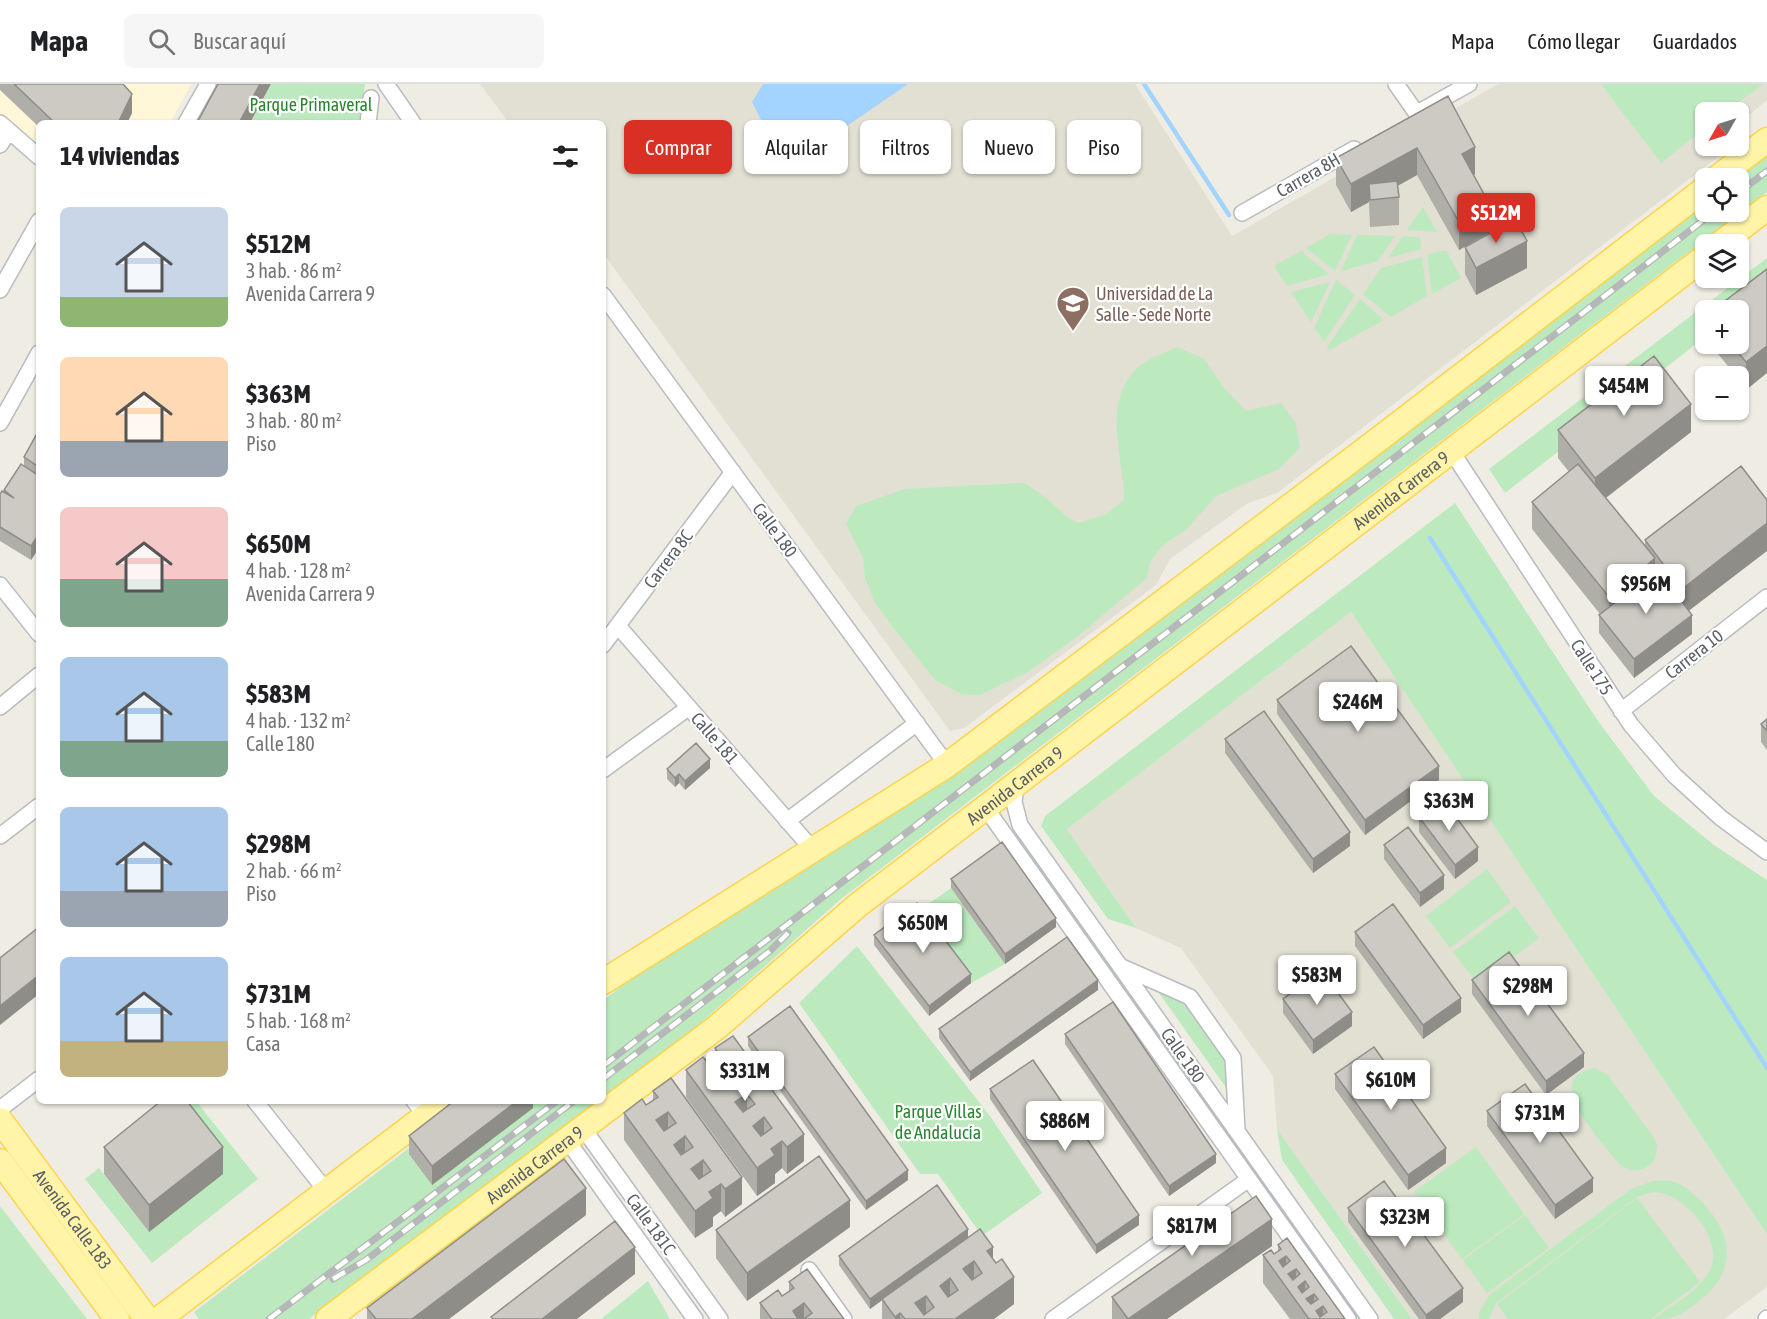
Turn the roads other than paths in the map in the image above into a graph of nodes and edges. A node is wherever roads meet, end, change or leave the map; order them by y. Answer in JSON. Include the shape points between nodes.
{"nodes":[{"id":1,"x":208,"y":84,"type":"edge"},
{"id":2,"x":386,"y":84,"type":"edge"},
{"id":3,"x":1396,"y":84,"type":"edge"},
{"id":4,"x":1469,"y":84,"type":"edge"},
{"id":5,"x":371,"y":98,"type":"dead end"},
{"id":6,"x":188,"y":120,"type":"edge"},
{"id":7,"x":368,"y":120,"type":"edge"},
{"id":8,"x":411,"y":120,"type":"edge"},
{"id":9,"x":4,"y":127,"type":"edge"},
{"id":10,"x":1767,"y":140,"type":"edge"},
{"id":11,"x":1365,"y":143,"type":"edge"},
{"id":12,"x":0,"y":145,"type":"edge"},
{"id":13,"x":36,"y":154,"type":"edge"},
{"id":14,"x":1731,"y":168,"type":"edge"},
{"id":15,"x":1695,"y":196,"type":"edge"},
{"id":16,"x":1767,"y":208,"type":"edge"},
{"id":17,"x":1242,"y":213,"type":"dead end"},
{"id":18,"x":36,"y":226,"type":"edge"},
{"id":19,"x":1733,"y":234,"type":"edge"},
{"id":20,"x":1695,"y":264,"type":"edge"},
{"id":21,"x":0,"y":290,"type":"edge"},
{"id":22,"x":606,"y":299,"type":"edge"},
{"id":23,"x":36,"y":358,"type":"edge"},
{"id":24,"x":0,"y":423,"type":"edge"},
{"id":25,"x":1452,"y":452,"type":"junction"},
{"id":26,"x":733,"y":472,"type":"junction"},
{"id":27,"x":0,"y":585,"type":"edge"},
{"id":28,"x":1767,"y":597,"type":"edge"},
{"id":29,"x":618,"y":626,"type":"junction"},
{"id":30,"x":36,"y":630,"type":"edge"},
{"id":31,"x":606,"y":641,"type":"edge"},
{"id":32,"x":36,"y":677,"type":"edge"},
{"id":33,"x":0,"y":706,"type":"edge"},
{"id":34,"x":688,"y":708,"type":"junction"},
{"id":35,"x":1621,"y":711,"type":"junction"},
{"id":36,"x":917,"y":723,"type":"junction"},
{"id":37,"x":947,"y":765,"type":"junction"},
{"id":38,"x":606,"y":768,"type":"edge"},
{"id":39,"x":1016,"y":784,"type":"junction"},
{"id":40,"x":986,"y":807,"type":"junction"},
{"id":41,"x":36,"y":808,"type":"edge"},
{"id":42,"x":787,"y":821,"type":"junction"},
{"id":43,"x":0,"y":836,"type":"edge"},
{"id":44,"x":813,"y":850,"type":"junction"},
{"id":45,"x":1767,"y":852,"type":"edge"},
{"id":46,"x":1120,"y":966,"type":"junction"},
{"id":47,"x":606,"y":980,"type":"edge"},
{"id":48,"x":36,"y":1081,"type":"edge"},
{"id":49,"x":257,"y":1104,"type":"edge"},
{"id":50,"x":0,"y":1108,"type":"edge"},
{"id":51,"x":420,"y":1108,"type":"edge"},
{"id":52,"x":0,"y":1120,"type":"edge"},
{"id":53,"x":1237,"y":1130,"type":"junction"},
{"id":54,"x":575,"y":1134,"type":"junction"},
{"id":55,"x":0,"y":1161,"type":"edge"},
{"id":56,"x":1249,"y":1179,"type":"junction"},
{"id":57,"x":327,"y":1192,"type":"junction"},
{"id":58,"x":809,"y":1270,"type":"edge"},
{"id":59,"x":707,"y":1301,"type":"junction"},
{"id":60,"x":117,"y":1319,"type":"edge"},
{"id":61,"x":147,"y":1319,"type":"edge"},
{"id":62,"x":159,"y":1319,"type":"edge"},
{"id":63,"x":328,"y":1319,"type":"edge"},
{"id":64,"x":696,"y":1319,"type":"edge"},
{"id":65,"x":720,"y":1319,"type":"edge"},
{"id":66,"x":844,"y":1319,"type":"edge"},
{"id":67,"x":1053,"y":1319,"type":"edge"},
{"id":68,"x":1348,"y":1319,"type":"edge"},
{"id":69,"x":1370,"y":1319,"type":"edge"}],
"edges":[{"from":1,"to":6,"type":"street"},
{"from":2,"to":8,"type":"street"},
{"from":3,"to":4,"type":"street","via":[[1411,117]]},
{"from":5,"to":7,"type":"street"},
{"from":9,"to":12,"type":"street"},
{"from":9,"to":13,"type":"street"},
{"from":10,"to":14,"type":"main road"},
{"from":11,"to":17,"type":"street","name":"Carrera 8H"},
{"from":15,"to":37,"type":"main road"},
{"from":16,"to":19,"type":"main road"},
{"from":18,"to":21,"type":"street"},
{"from":20,"to":25,"type":"main road","name":"Avenida Carrera 9"},
{"from":22,"to":26,"type":"street","name":"Calle 180"},
{"from":23,"to":24,"type":"street"},
{"from":25,"to":35,"type":"street","name":"Calle 175"},
{"from":25,"to":39,"type":"main road","name":"Avenida Carrera 9"},
{"from":26,"to":29,"type":"street","name":"Carrera 8C"},
{"from":26,"to":36,"type":"street","name":"Calle 180"},
{"from":27,"to":30,"type":"street"},
{"from":28,"to":35,"type":"street","name":"Carrera 10"},
{"from":29,"to":31,"type":"street","name":"Carrera 8C"},
{"from":29,"to":34,"type":"street","name":"Calle 181"},
{"from":32,"to":33,"type":"street"},
{"from":34,"to":38,"type":"street"},
{"from":34,"to":42,"type":"street","name":"Calle 181"},
{"from":35,"to":45,"type":"street","name":"Calle 175","via":[[1674,775],[1721,818]]},
{"from":36,"to":37,"type":"street","name":"Calle 180"},
{"from":36,"to":42,"type":"street"},
{"from":37,"to":44,"type":"main road"},
{"from":39,"to":40,"type":"main road","name":"Avenida Carrera 9"},
{"from":39,"to":46,"type":"street","name":"Calle 180","via":[[1014,802],[1020,825]]},
{"from":40,"to":54,"type":"main road","name":"Avenida Carrera 9","via":[[858,905],[716,1028]]},
{"from":40,"to":56,"type":"street","name":"Calle 180"},
{"from":41,"to":43,"type":"street"},
{"from":42,"to":44,"type":"street","name":"Calle 181"},
{"from":44,"to":47,"type":"main road"},
{"from":46,"to":53,"type":"street","name":"Calle 180"},
{"from":46,"to":53,"type":"street","via":[[1190,997],[1233,1058]]},
{"from":48,"to":50,"type":"street"},
{"from":49,"to":57,"type":"street"},
{"from":51,"to":57,"type":"main road"},
{"from":52,"to":61,"type":"main road","name":"Avenida Calle 183"},
{"from":53,"to":69,"type":"street","name":"Calle 180"},
{"from":54,"to":59,"type":"street","name":"Calle 181C"},
{"from":54,"to":63,"type":"main road","name":"Avenida Carrera 9"},
{"from":54,"to":64,"type":"street","name":"Calle 181C"},
{"from":55,"to":60,"type":"main road","name":"Avenida Calle 183"},
{"from":56,"to":67,"type":"street"},
{"from":56,"to":68,"type":"street","name":"Calle 180"},
{"from":57,"to":62,"type":"main road"},
{"from":58,"to":66,"type":"street"},
{"from":59,"to":64,"type":"street"},
{"from":59,"to":65,"type":"street","name":"Calle 181C"}]}
